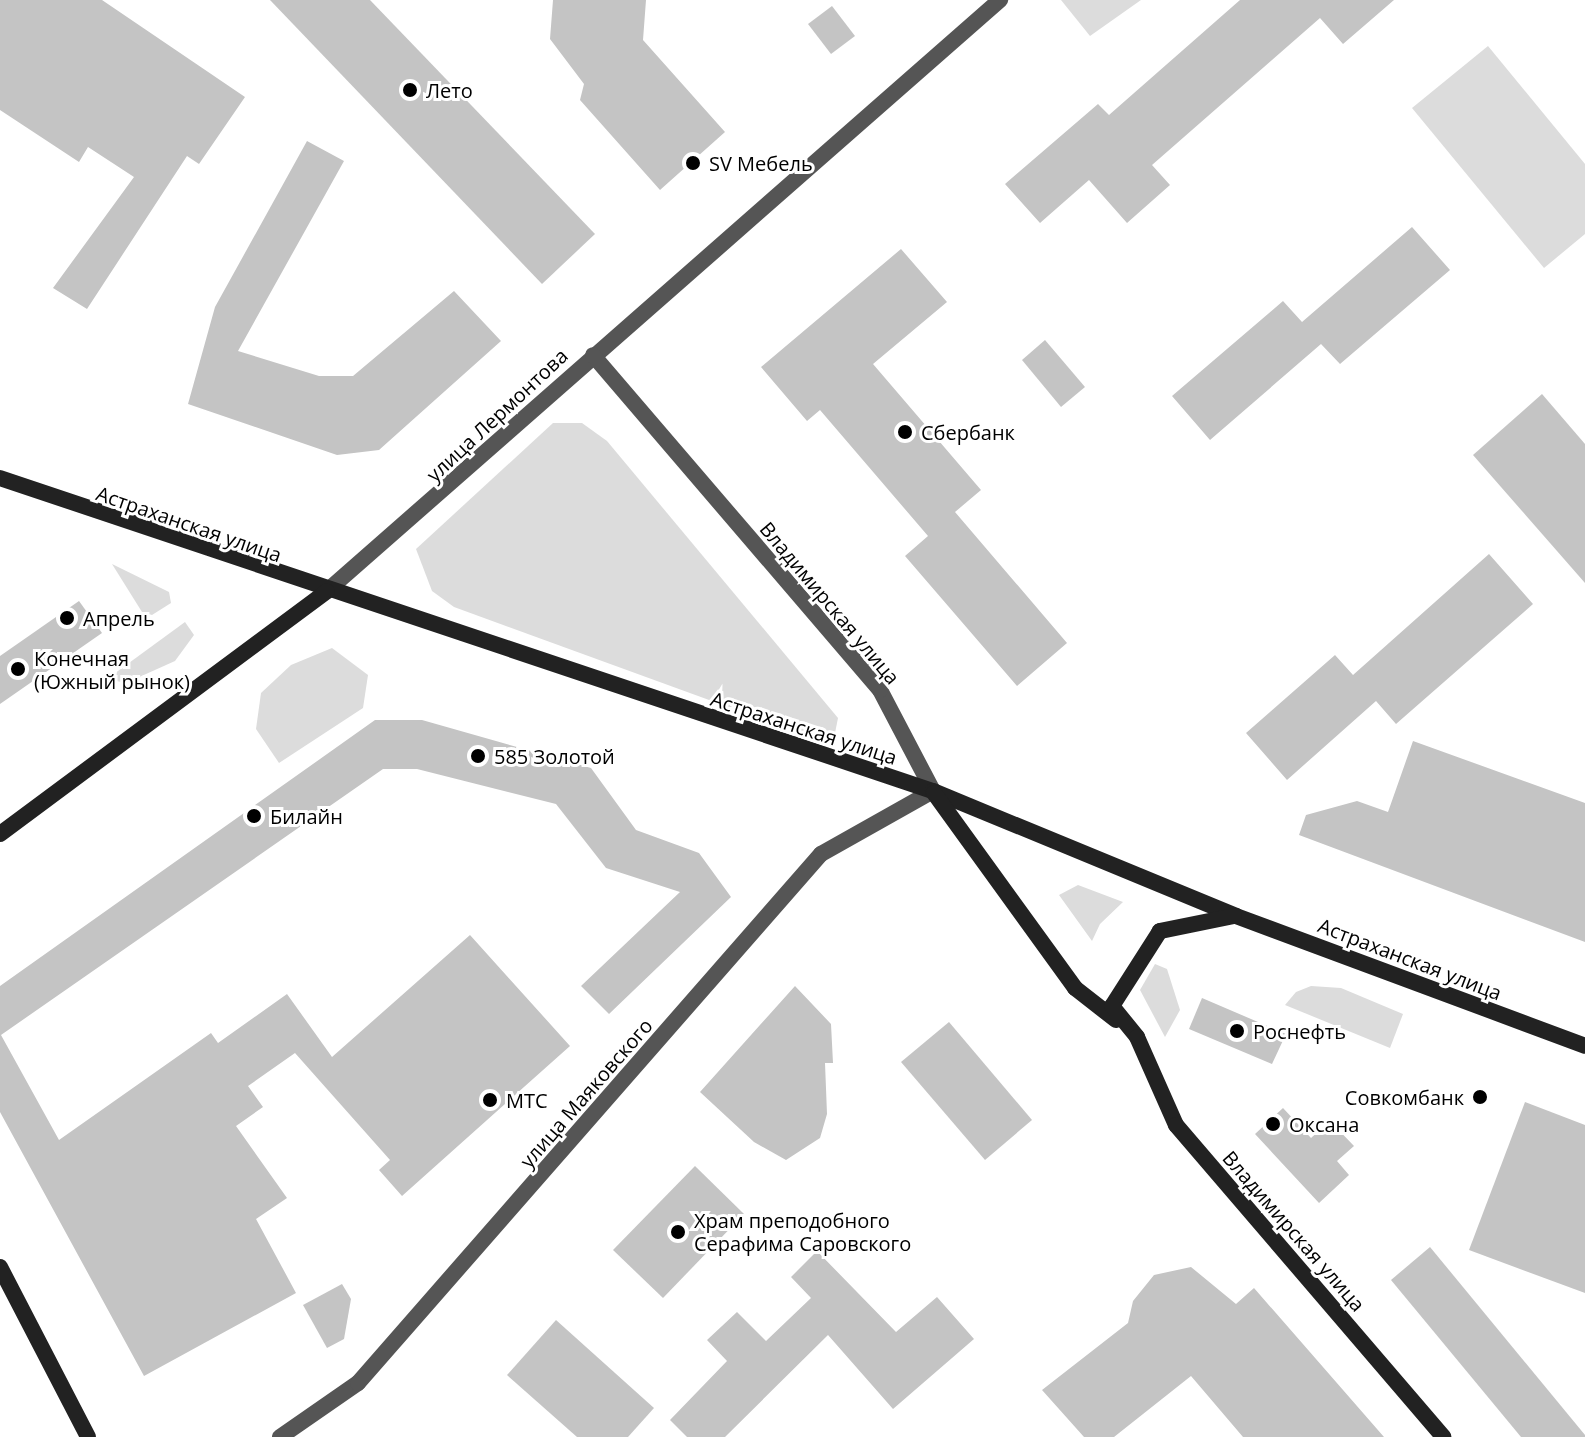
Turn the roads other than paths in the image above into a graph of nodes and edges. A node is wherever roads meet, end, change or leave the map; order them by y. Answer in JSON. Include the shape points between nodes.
{"nodes":[{"id":1,"x":1000,"y":0,"type":"edge"},
{"id":2,"x":593,"y":355,"type":"junction"},
{"id":3,"x":0,"y":478,"type":"edge"},
{"id":4,"x":327,"y":591,"type":"junction"},
{"id":5,"x":933,"y":791,"type":"junction"},
{"id":6,"x":0,"y":834,"type":"edge"},
{"id":7,"x":1236,"y":916,"type":"junction"},
{"id":8,"x":1137,"y":1037,"type":"junction"},
{"id":9,"x":1585,"y":1046,"type":"edge"},
{"id":10,"x":0,"y":1267,"type":"edge"},
{"id":11,"x":88,"y":1437,"type":"edge"},
{"id":12,"x":280,"y":1437,"type":"edge"},
{"id":13,"x":1443,"y":1437,"type":"edge"}],
"edges":[{"from":1,"to":2,"type":"street","name":"улица Лермонтова"},
{"from":2,"to":4,"type":"street","name":"улица Лермонтова"},
{"from":2,"to":5,"type":"street","name":"Владимирская улица","via":[[880,690]]},
{"from":3,"to":4,"type":"street","name":"Астраханская улица"},
{"from":4,"to":5,"type":"street","name":"Астраханская улица"},
{"from":4,"to":6,"type":"street","name":"улица Лермонтова"},
{"from":5,"to":7,"type":"street","name":"Астраханская улица"},
{"from":5,"to":8,"type":"street","name":"Владимирская улица","via":[[1075,988]]},
{"from":5,"to":12,"type":"street","name":"улица Маяковского","via":[[821,854],[358,1383]]},
{"from":7,"to":8,"type":"street","name":"Владимирская улица","via":[[1160,931],[1112,1006]]},
{"from":7,"to":9,"type":"street","name":"Астраханская улица"},
{"from":8,"to":13,"type":"street","name":"Владимирская улица","via":[[1176,1125]]},
{"from":10,"to":11,"type":"street"}]}
